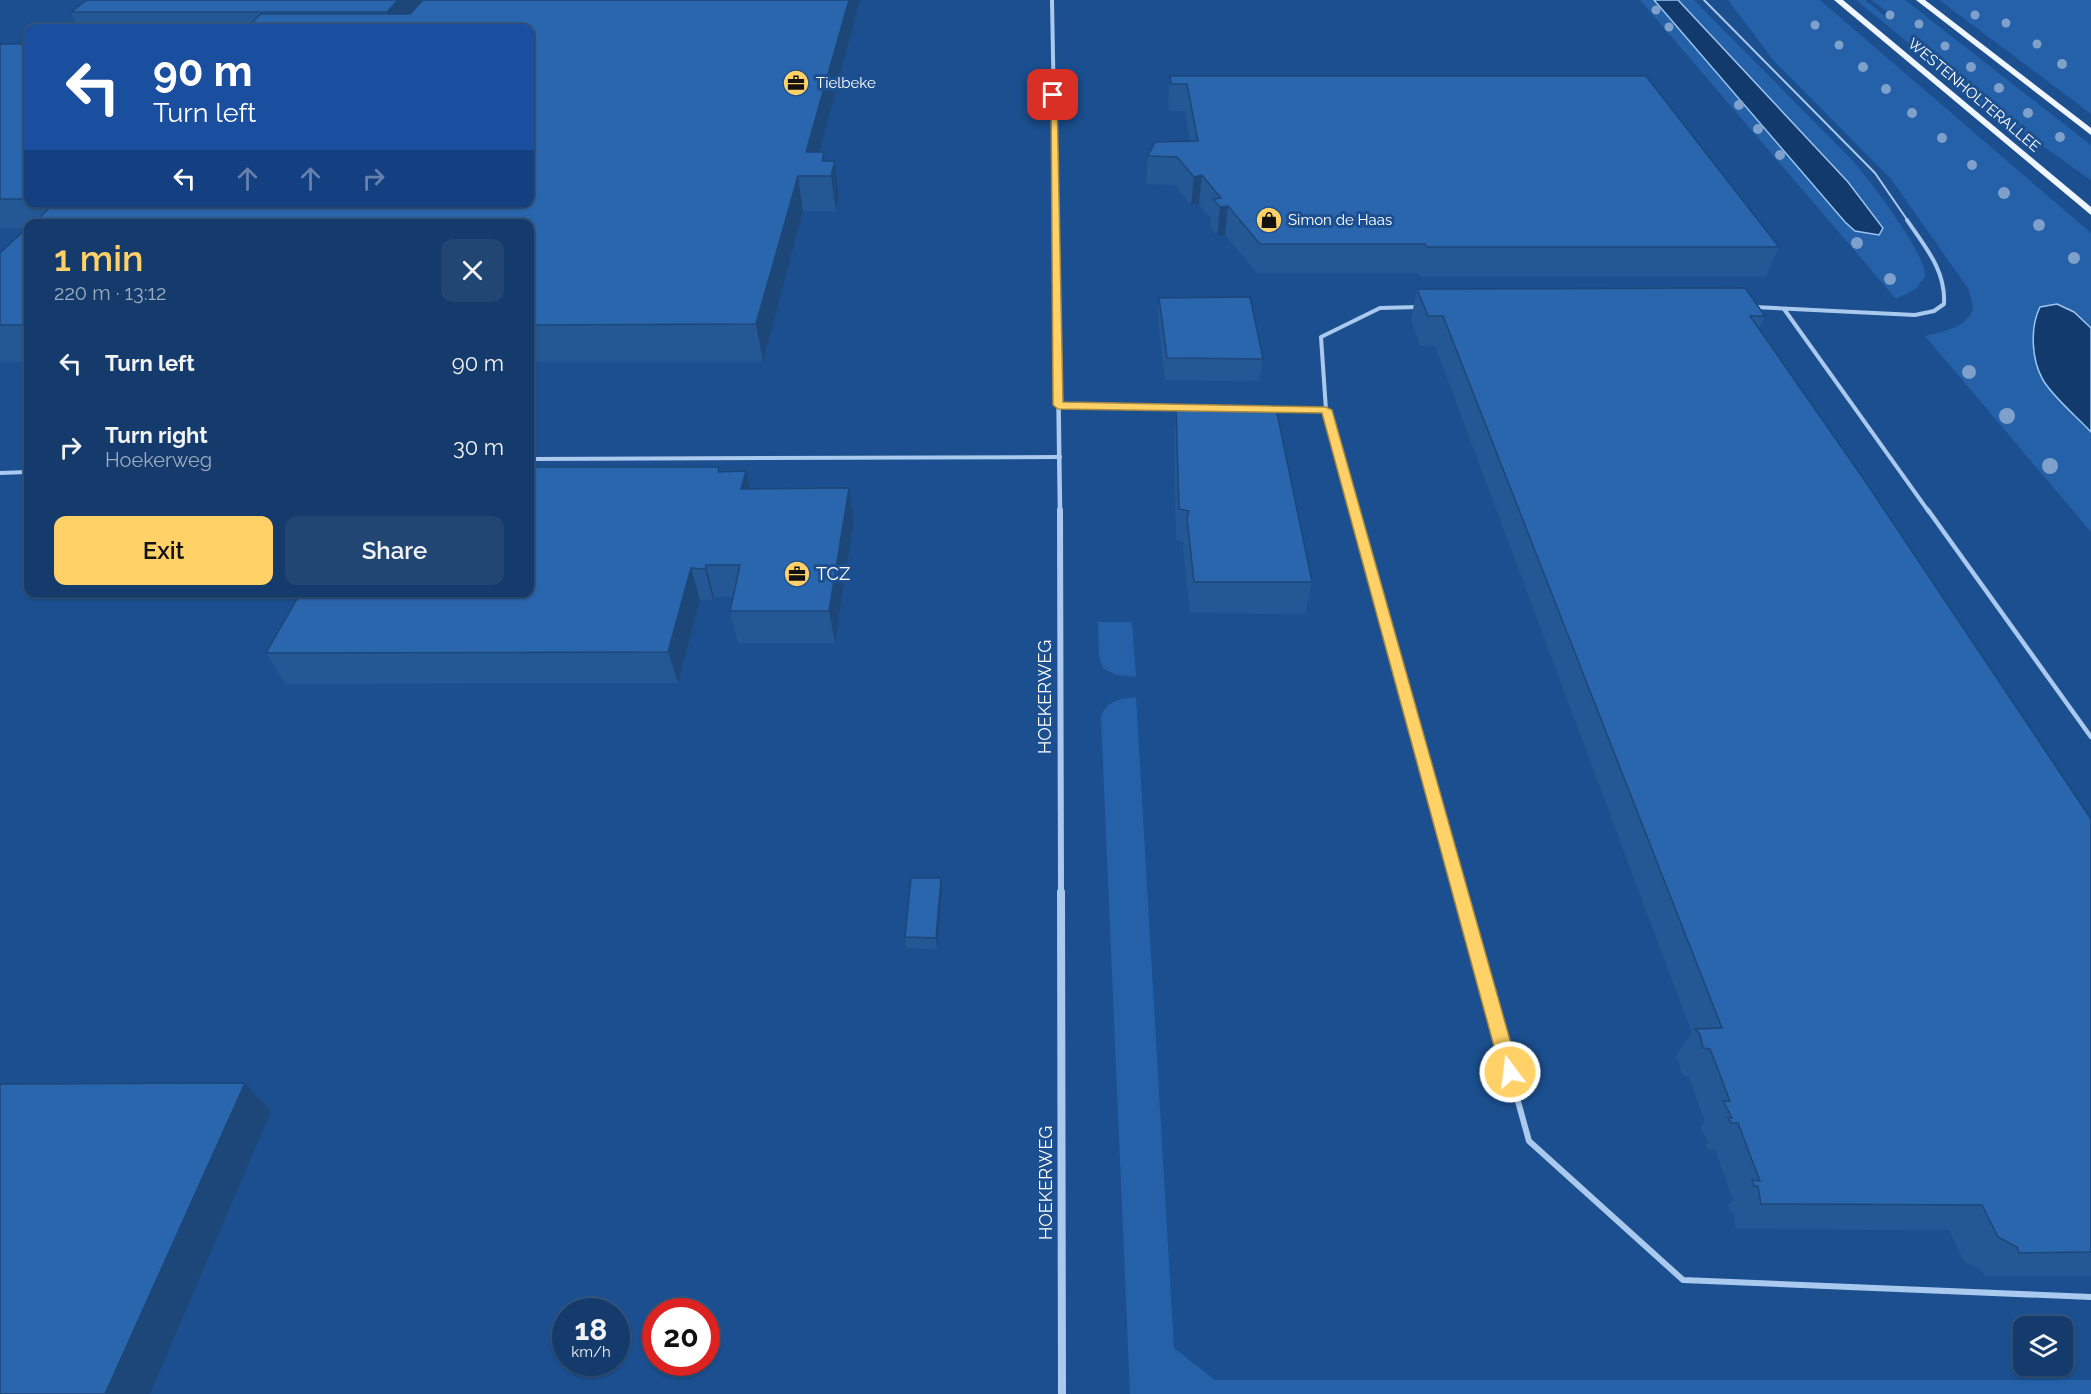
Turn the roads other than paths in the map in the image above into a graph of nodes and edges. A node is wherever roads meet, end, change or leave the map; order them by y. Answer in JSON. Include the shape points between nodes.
{"nodes":[{"id":1,"x":1052,"y":0,"type":"edge"},
{"id":2,"x":1704,"y":0,"type":"edge"},
{"id":3,"x":1838,"y":0,"type":"edge"},
{"id":4,"x":1920,"y":0,"type":"edge"},
{"id":5,"x":2091,"y":132,"type":"edge"},
{"id":6,"x":2091,"y":212,"type":"edge"},
{"id":7,"x":1743,"y":306,"type":"edge"},
{"id":8,"x":1427,"y":307,"type":"edge"},
{"id":9,"x":1784,"y":309,"type":"junction"},
{"id":10,"x":1058,"y":405,"type":"junction"},
{"id":11,"x":1221,"y":408,"type":"edge"},
{"id":12,"x":1268,"y":409,"type":"edge"},
{"id":13,"x":1326,"y":410,"type":"junction"},
{"id":14,"x":1060,"y":457,"type":"junction"},
{"id":15,"x":534,"y":459,"type":"edge"},
{"id":16,"x":24,"y":472,"type":"edge"},
{"id":17,"x":0,"y":473,"type":"edge"},
{"id":18,"x":2091,"y":737,"type":"edge"},
{"id":19,"x":2091,"y":1297,"type":"edge"},
{"id":20,"x":1062,"y":1394,"type":"edge"}],
"edges":[{"from":1,"to":10,"type":"street","name":"HOEKERWEG"},
{"from":2,"to":9,"type":"lane","via":[[1875,173],[1939,267],[1945,288],[1944,304],[1915,315]]},
{"from":3,"to":6,"type":"main road","name":"WESTENHOLTERALLEE"},
{"from":4,"to":5,"type":"main road"},
{"from":7,"to":9,"type":"lane"},
{"from":8,"to":13,"type":"lane","via":[[1380,308],[1321,337]]},
{"from":9,"to":18,"type":"lane"},
{"from":10,"to":11,"type":"lane"},
{"from":10,"to":14,"type":"street","name":"HOEKERWEG"},
{"from":12,"to":13,"type":"lane"},
{"from":13,"to":19,"type":"lane","via":[[1529,1141],[1683,1280]]},
{"from":14,"to":15,"type":"lane"},
{"from":14,"to":20,"type":"street","name":"HOEKERWEG"},
{"from":16,"to":17,"type":"lane"}]}
